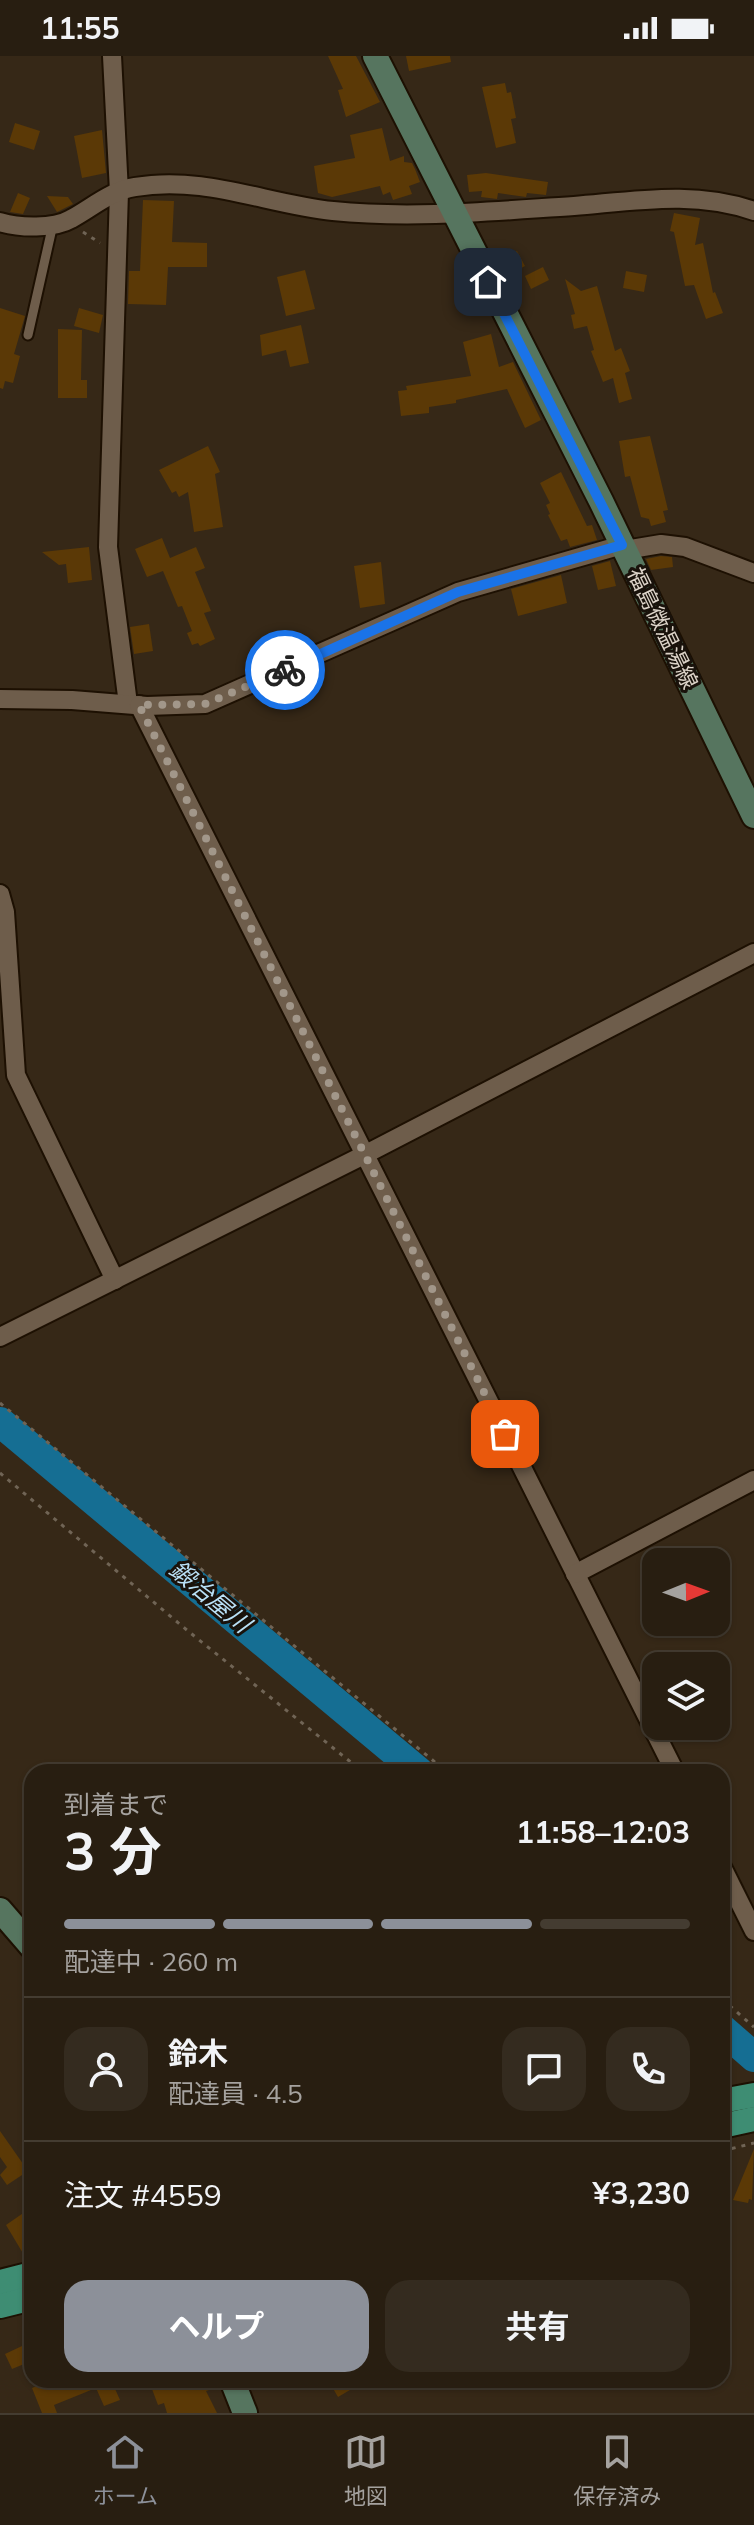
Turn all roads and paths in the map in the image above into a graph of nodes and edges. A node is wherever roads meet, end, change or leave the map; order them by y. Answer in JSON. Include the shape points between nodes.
{"nodes":[{"id":1,"x":112,"y":56,"type":"edge"},
{"id":2,"x":375,"y":56,"type":"edge"},
{"id":3,"x":119,"y":192,"type":"junction"},
{"id":4,"x":754,"y":211,"type":"edge"},
{"id":5,"x":456,"y":212,"type":"junction"},
{"id":6,"x":0,"y":222,"type":"edge"},
{"id":7,"x":60,"y":223,"type":"junction"},
{"id":8,"x":116,"y":253,"type":"junction"},
{"id":9,"x":28,"y":335,"type":"dead end"},
{"id":10,"x":623,"y":547,"type":"junction"},
{"id":11,"x":754,"y":573,"type":"edge"},
{"id":12,"x":0,"y":699,"type":"edge"},
{"id":13,"x":134,"y":705,"type":"junction"},
{"id":14,"x":754,"y":816,"type":"edge"},
{"id":15,"x":0,"y":894,"type":"edge"},
{"id":16,"x":754,"y":953,"type":"edge"},
{"id":17,"x":8,"y":1072,"type":"edge"},
{"id":18,"x":364,"y":1155,"type":"junction"},
{"id":19,"x":115,"y":1280,"type":"junction"},
{"id":20,"x":0,"y":1337,"type":"edge"},
{"id":21,"x":0,"y":1403,"type":"edge"},
{"id":22,"x":0,"y":1473,"type":"edge"},
{"id":23,"x":754,"y":1480,"type":"edge"},
{"id":24,"x":575,"y":1574,"type":"junction"},
{"id":25,"x":353,"y":1764,"type":"edge"},
{"id":26,"x":437,"y":1764,"type":"edge"},
{"id":27,"x":671,"y":1764,"type":"edge"},
{"id":28,"x":730,"y":1883,"type":"edge"},
{"id":29,"x":0,"y":1910,"type":"edge"},
{"id":30,"x":754,"y":1931,"type":"edge"},
{"id":31,"x":24,"y":1938,"type":"edge"},
{"id":32,"x":730,"y":2006,"type":"edge"},
{"id":33,"x":754,"y":2027,"type":"edge"},
{"id":34,"x":747,"y":2104,"type":"edge"},
{"id":35,"x":730,"y":2119,"type":"edge"},
{"id":36,"x":754,"y":2143,"type":"edge"},
{"id":37,"x":730,"y":2149,"type":"edge"},
{"id":38,"x":24,"y":2276,"type":"edge"},
{"id":39,"x":0,"y":2282,"type":"edge"},
{"id":40,"x":24,"y":2300,"type":"edge"},
{"id":41,"x":0,"y":2306,"type":"edge"},
{"id":42,"x":235,"y":2388,"type":"edge"},
{"id":43,"x":245,"y":2413,"type":"edge"}],
"edges":[{"from":1,"to":3,"type":"street"},
{"from":2,"to":5,"type":"main road","name":"福島微温湯線"},
{"from":3,"to":5,"type":"street","via":[[197,185],[333,211]]},
{"from":3,"to":7,"type":"street"},
{"from":3,"to":8,"type":"street"},
{"from":4,"to":5,"type":"street","via":[[701,198]]},
{"from":5,"to":10,"type":"main road","name":"福島微温湯線"},
{"from":6,"to":7,"type":"street"},
{"from":7,"to":8,"type":"path"},
{"from":7,"to":9,"type":"lane"},
{"from":8,"to":13,"type":"street","via":[[108,547]]},
{"from":10,"to":11,"type":"street","via":[[685,547]]},
{"from":10,"to":13,"type":"street","via":[[458,592],[217,701]]},
{"from":10,"to":14,"type":"main road","name":"福島微温湯線"},
{"from":12,"to":13,"type":"street"},
{"from":13,"to":18,"type":"street"},
{"from":15,"to":17,"type":"street","via":[[5,912]]},
{"from":16,"to":18,"type":"street"},
{"from":17,"to":19,"type":"street"},
{"from":18,"to":19,"type":"street"},
{"from":18,"to":24,"type":"street"},
{"from":19,"to":20,"type":"street"},
{"from":21,"to":26,"type":"path"},
{"from":22,"to":25,"type":"path"},
{"from":23,"to":24,"type":"street"},
{"from":24,"to":27,"type":"street"},
{"from":28,"to":30,"type":"street"},
{"from":29,"to":31,"type":"main road"},
{"from":32,"to":33,"type":"path"},
{"from":34,"to":35,"type":"main road"},
{"from":36,"to":37,"type":"path"},
{"from":38,"to":39,"type":"main road"},
{"from":40,"to":41,"type":"main road"},
{"from":42,"to":43,"type":"main road"}]}
